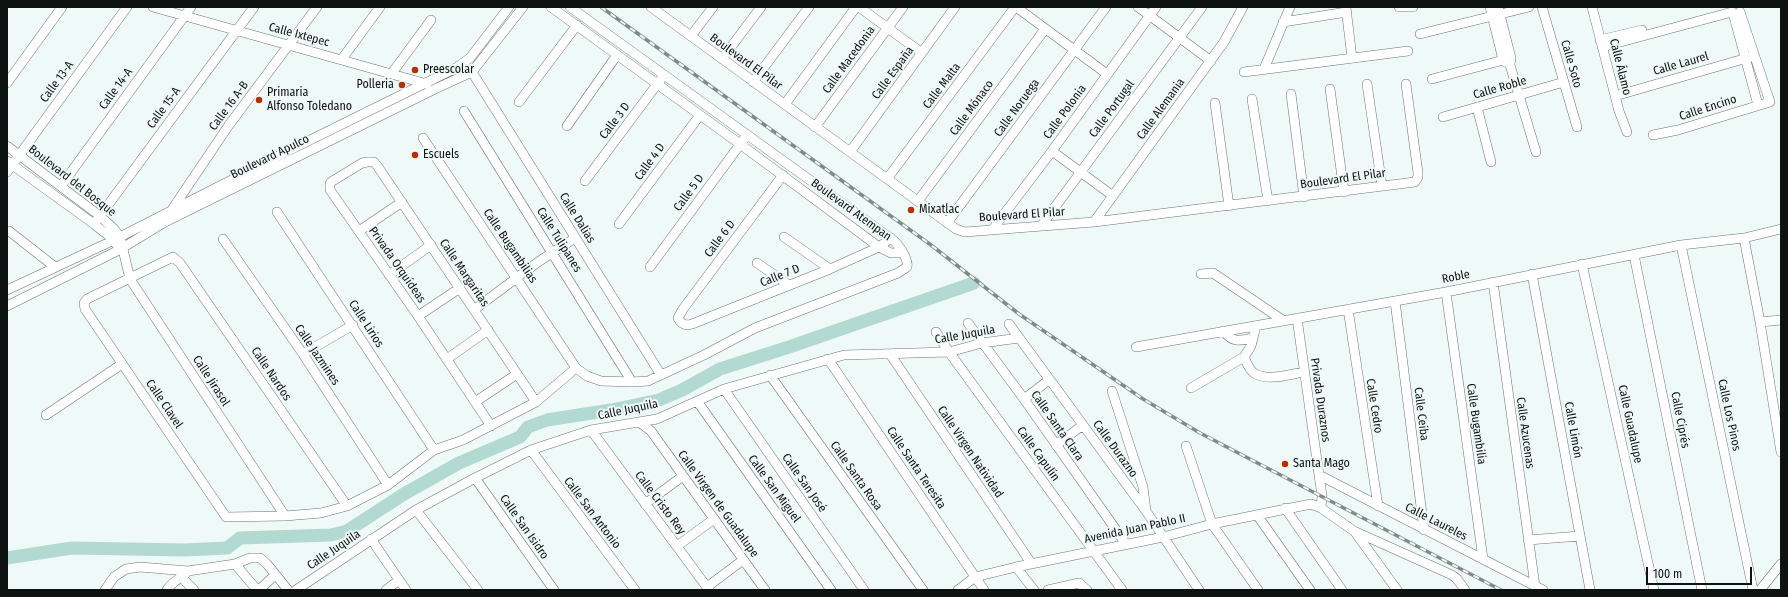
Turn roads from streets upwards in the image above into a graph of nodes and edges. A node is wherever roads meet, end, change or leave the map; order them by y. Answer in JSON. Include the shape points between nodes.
{"nodes":[{"id":1,"x":62,"y":7,"type":"edge"},
{"id":2,"x":127,"y":7,"type":"edge"},
{"id":3,"x":154,"y":7,"type":"edge"},
{"id":4,"x":191,"y":7,"type":"edge"},
{"id":5,"x":254,"y":7,"type":"edge"},
{"id":6,"x":316,"y":7,"type":"edge"},
{"id":7,"x":380,"y":7,"type":"edge"},
{"id":8,"x":509,"y":7,"type":"edge"},
{"id":9,"x":523,"y":7,"type":"edge"},
{"id":10,"x":551,"y":7,"type":"edge"},
{"id":11,"x":570,"y":7,"type":"edge"},
{"id":12,"x":651,"y":7,"type":"edge"},
{"id":13,"x":713,"y":7,"type":"edge"},
{"id":14,"x":761,"y":7,"type":"edge"},
{"id":15,"x":809,"y":7,"type":"edge"},
{"id":16,"x":857,"y":7,"type":"edge"},
{"id":17,"x":903,"y":7,"type":"edge"},
{"id":18,"x":955,"y":7,"type":"edge"},
{"id":19,"x":1016,"y":7,"type":"edge"},
{"id":20,"x":1106,"y":7,"type":"edge"},
{"id":21,"x":1138,"y":7,"type":"edge"},
{"id":22,"x":1156,"y":7,"type":"edge"},
{"id":23,"x":1202,"y":7,"type":"edge"},
{"id":24,"x":1243,"y":7,"type":"edge"},
{"id":25,"x":1290,"y":7,"type":"edge"},
{"id":26,"x":1400,"y":7,"type":"edge"},
{"id":27,"x":1412,"y":7,"type":"edge"},
{"id":28,"x":1490,"y":7,"type":"edge"},
{"id":29,"x":1529,"y":7,"type":"edge"},
{"id":30,"x":1542,"y":7,"type":"edge"},
{"id":31,"x":1592,"y":7,"type":"edge"},
{"id":32,"x":1346,"y":10,"type":"edge"},
{"id":33,"x":1735,"y":10,"type":"edge"},
{"id":34,"x":664,"y":11,"type":"edge"},
{"id":35,"x":1497,"y":13,"type":"edge"},
{"id":36,"x":185,"y":15,"type":"junction"},
{"id":37,"x":1149,"y":16,"type":"junction"},
{"id":38,"x":431,"y":20,"type":"dead end"},
{"id":39,"x":1283,"y":22,"type":"junction"},
{"id":40,"x":577,"y":25,"type":"junction"},
{"id":41,"x":887,"y":28,"type":"junction"},
{"id":42,"x":1045,"y":29,"type":"junction"},
{"id":43,"x":236,"y":30,"type":"junction"},
{"id":44,"x":1420,"y":34,"type":"dead end"},
{"id":45,"x":691,"y":36,"type":"junction"},
{"id":46,"x":1179,"y":38,"type":"junction"},
{"id":47,"x":1601,"y":43,"type":"junction"},
{"id":48,"x":289,"y":45,"type":"junction"},
{"id":49,"x":1074,"y":50,"type":"junction"},
{"id":50,"x":1408,"y":51,"type":"dead end"},
{"id":51,"x":922,"y":53,"type":"junction"},
{"id":52,"x":617,"y":55,"type":"junction"},
{"id":53,"x":1750,"y":57,"type":"junction"},
{"id":54,"x":1352,"y":58,"type":"junction"},
{"id":55,"x":342,"y":59,"type":"junction"},
{"id":56,"x":722,"y":59,"type":"junction"},
{"id":57,"x":1211,"y":61,"type":"junction"},
{"id":58,"x":1508,"y":61,"type":"junction"},
{"id":59,"x":1264,"y":69,"type":"junction"},
{"id":60,"x":472,"y":72,"type":"junction"},
{"id":61,"x":1244,"y":72,"type":"dead end"},
{"id":62,"x":392,"y":73,"type":"junction"},
{"id":63,"x":1107,"y":74,"type":"junction"},
{"id":64,"x":665,"y":75,"type":"junction"},
{"id":65,"x":1432,"y":79,"type":"dead end"},
{"id":66,"x":753,"y":82,"type":"junction"},
{"id":67,"x":1564,"y":82,"type":"junction"},
{"id":68,"x":7,"y":83,"type":"edge"},
{"id":69,"x":425,"y":84,"type":"junction"},
{"id":70,"x":658,"y":84,"type":"junction"},
{"id":71,"x":1367,"y":84,"type":"dead end"},
{"id":72,"x":1406,"y":84,"type":"dead end"},
{"id":73,"x":437,"y":88,"type":"junction"},
{"id":74,"x":1330,"y":89,"type":"dead end"},
{"id":75,"x":1290,"y":94,"type":"dead end"},
{"id":76,"x":1520,"y":94,"type":"junction"},
{"id":77,"x":1615,"y":96,"type":"junction"},
{"id":78,"x":1252,"y":99,"type":"dead end"},
{"id":79,"x":519,"y":102,"type":"dead end"},
{"id":80,"x":1215,"y":103,"type":"dead end"},
{"id":81,"x":785,"y":104,"type":"junction"},
{"id":82,"x":1758,"y":104,"type":"junction"},
{"id":83,"x":1477,"y":107,"type":"junction"},
{"id":84,"x":464,"y":111,"type":"dead end"},
{"id":85,"x":700,"y":115,"type":"junction"},
{"id":86,"x":1443,"y":117,"type":"dead end"},
{"id":87,"x":567,"y":126,"type":"dead end"},
{"id":88,"x":815,"y":127,"type":"junction"},
{"id":89,"x":1577,"y":127,"type":"dead end"},
{"id":90,"x":1626,"y":132,"type":"dead end"},
{"id":91,"x":748,"y":135,"type":"junction"},
{"id":92,"x":1653,"y":135,"type":"dead end"},
{"id":93,"x":424,"y":138,"type":"dead end"},
{"id":94,"x":740,"y":144,"type":"junction"},
{"id":95,"x":7,"y":146,"type":"edge"},
{"id":96,"x":1052,"y":151,"type":"junction"},
{"id":97,"x":850,"y":152,"type":"junction"},
{"id":98,"x":1536,"y":152,"type":"dead end"},
{"id":99,"x":20,"y":155,"type":"junction"},
{"id":100,"x":370,"y":161,"type":"joint"},
{"id":101,"x":1491,"y":162,"type":"dead end"},
{"id":102,"x":9,"y":166,"type":"edge"},
{"id":103,"x":1080,"y":172,"type":"junction"},
{"id":104,"x":783,"y":175,"type":"junction"},
{"id":105,"x":887,"y":179,"type":"junction"},
{"id":106,"x":585,"y":181,"type":"dead end"},
{"id":107,"x":61,"y":186,"type":"junction"},
{"id":108,"x":1382,"y":186,"type":"junction"},
{"id":109,"x":1344,"y":192,"type":"junction"},
{"id":110,"x":1112,"y":196,"type":"junction"},
{"id":111,"x":1304,"y":197,"type":"junction"},
{"id":112,"x":1268,"y":201,"type":"junction"},
{"id":113,"x":402,"y":202,"type":"junction"},
{"id":114,"x":918,"y":202,"type":"junction"},
{"id":115,"x":1229,"y":206,"type":"junction"},
{"id":116,"x":172,"y":210,"type":"junction"},
{"id":117,"x":277,"y":212,"type":"dead end"},
{"id":118,"x":100,"y":216,"type":"junction"},
{"id":119,"x":165,"y":222,"type":"junction"},
{"id":120,"x":1094,"y":222,"type":"junction"},
{"id":121,"x":947,"y":223,"type":"junction"},
{"id":122,"x":94,"y":224,"type":"junction"},
{"id":123,"x":619,"y":224,"type":"dead end"},
{"id":124,"x":1041,"y":226,"type":"junction"},
{"id":125,"x":1781,"y":229,"type":"edge"},
{"id":126,"x":992,"y":230,"type":"junction"},
{"id":127,"x":9,"y":231,"type":"dead end"},
{"id":128,"x":359,"y":231,"type":"junction"},
{"id":129,"x":784,"y":237,"type":"dead end"},
{"id":130,"x":575,"y":238,"type":"junction"},
{"id":131,"x":891,"y":238,"type":"junction"},
{"id":132,"x":1744,"y":238,"type":"junction"},
{"id":133,"x":117,"y":239,"type":"junction"},
{"id":134,"x":223,"y":239,"type":"dead end"},
{"id":135,"x":431,"y":245,"type":"junction"},
{"id":136,"x":1681,"y":245,"type":"junction"},
{"id":137,"x":879,"y":247,"type":"junction"},
{"id":138,"x":122,"y":251,"type":"junction"},
{"id":139,"x":553,"y":252,"type":"junction"},
{"id":140,"x":901,"y":253,"type":"junction"},
{"id":141,"x":1634,"y":255,"type":"junction"},
{"id":142,"x":757,"y":263,"type":"dead end"},
{"id":143,"x":1582,"y":264,"type":"junction"},
{"id":144,"x":650,"y":266,"type":"dead end"},
{"id":145,"x":55,"y":267,"type":"junction"},
{"id":146,"x":830,"y":269,"type":"junction"},
{"id":147,"x":389,"y":274,"type":"junction"},
{"id":148,"x":1201,"y":274,"type":"dead end"},
{"id":149,"x":1532,"y":274,"type":"junction"},
{"id":150,"x":517,"y":277,"type":"junction"},
{"id":151,"x":130,"y":279,"type":"junction"},
{"id":152,"x":1493,"y":282,"type":"junction"},
{"id":153,"x":789,"y":285,"type":"junction"},
{"id":154,"x":460,"y":288,"type":"junction"},
{"id":155,"x":7,"y":290,"type":"edge"},
{"id":156,"x":1446,"y":292,"type":"junction"},
{"id":157,"x":1394,"y":301,"type":"junction"},
{"id":158,"x":7,"y":306,"type":"edge"},
{"id":159,"x":475,"y":309,"type":"junction"},
{"id":160,"x":1348,"y":309,"type":"junction"},
{"id":161,"x":418,"y":316,"type":"junction"},
{"id":162,"x":678,"y":318,"type":"joint"},
{"id":163,"x":1297,"y":318,"type":"junction"},
{"id":164,"x":1781,"y":320,"type":"edge"},
{"id":165,"x":1284,"y":321,"type":"junction"},
{"id":166,"x":1760,"y":322,"type":"junction"},
{"id":167,"x":968,"y":323,"type":"dead end"},
{"id":168,"x":1009,"y":324,"type":"dead end"},
{"id":169,"x":353,"y":325,"type":"junction"},
{"id":170,"x":1256,"y":326,"type":"junction"},
{"id":171,"x":488,"y":330,"type":"junction"},
{"id":172,"x":936,"y":332,"type":"dead end"},
{"id":173,"x":1223,"y":332,"type":"junction"},
{"id":174,"x":1020,"y":338,"type":"junction"},
{"id":175,"x":1253,"y":338,"type":"junction"},
{"id":176,"x":982,"y":344,"type":"junction"},
{"id":177,"x":1136,"y":347,"type":"dead end"},
{"id":178,"x":949,"y":352,"type":"junction"},
{"id":179,"x":303,"y":354,"type":"junction"},
{"id":180,"x":890,"y":354,"type":"junction"},
{"id":181,"x":1244,"y":357,"type":"junction"},
{"id":182,"x":447,"y":359,"type":"junction"},
{"id":183,"x":828,"y":359,"type":"junction"},
{"id":184,"x":122,"y":364,"type":"junction"},
{"id":185,"x":576,"y":368,"type":"junction"},
{"id":186,"x":1304,"y":372,"type":"junction"},
{"id":187,"x":517,"y":374,"type":"junction"},
{"id":188,"x":662,"y":375,"type":"junction"},
{"id":189,"x":770,"y":375,"type":"junction"},
{"id":190,"x":1049,"y":380,"type":"junction"},
{"id":191,"x":632,"y":382,"type":"junction"},
{"id":192,"x":1191,"y":388,"type":"dead end"},
{"id":193,"x":724,"y":389,"type":"junction"},
{"id":194,"x":1112,"y":391,"type":"dead end"},
{"id":195,"x":1024,"y":399,"type":"junction"},
{"id":196,"x":697,"y":401,"type":"junction"},
{"id":197,"x":475,"y":402,"type":"junction"},
{"id":198,"x":536,"y":402,"type":"junction"},
{"id":199,"x":46,"y":415,"type":"dead end"},
{"id":200,"x":657,"y":418,"type":"junction"},
{"id":201,"x":639,"y":422,"type":"junction"},
{"id":202,"x":1083,"y":425,"type":"junction"},
{"id":203,"x":491,"y":426,"type":"junction"},
{"id":204,"x":591,"y":430,"type":"junction"},
{"id":205,"x":651,"y":431,"type":"junction"},
{"id":206,"x":1056,"y":445,"type":"junction"},
{"id":207,"x":1186,"y":446,"type":"dead end"},
{"id":208,"x":434,"y":450,"type":"junction"},
{"id":209,"x":531,"y":450,"type":"junction"},
{"id":210,"x":1781,"y":452,"type":"edge"},
{"id":211,"x":1319,"y":475,"type":"junction"},
{"id":212,"x":683,"y":476,"type":"junction"},
{"id":213,"x":475,"y":478,"type":"junction"},
{"id":214,"x":388,"y":485,"type":"junction"},
{"id":215,"x":645,"y":504,"type":"junction"},
{"id":216,"x":347,"y":506,"type":"junction"},
{"id":217,"x":1378,"y":506,"type":"junction"},
{"id":218,"x":1285,"y":508,"type":"junction"},
{"id":219,"x":1321,"y":508,"type":"junction"},
{"id":220,"x":416,"y":510,"type":"junction"},
{"id":221,"x":1146,"y":511,"type":"junction"},
{"id":222,"x":1257,"y":515,"type":"junction"},
{"id":223,"x":285,"y":516,"type":"junction"},
{"id":224,"x":714,"y":519,"type":"junction"},
{"id":225,"x":1212,"y":524,"type":"junction"},
{"id":226,"x":1424,"y":530,"type":"junction"},
{"id":227,"x":1354,"y":531,"type":"junction"},
{"id":228,"x":1580,"y":536,"type":"junction"},
{"id":229,"x":1163,"y":537,"type":"junction"},
{"id":230,"x":371,"y":539,"type":"junction"},
{"id":231,"x":1528,"y":540,"type":"junction"},
{"id":232,"x":1126,"y":544,"type":"junction"},
{"id":233,"x":677,"y":546,"type":"junction"},
{"id":234,"x":1094,"y":551,"type":"junction"},
{"id":235,"x":1483,"y":559,"type":"junction"},
{"id":236,"x":743,"y":560,"type":"junction"},
{"id":237,"x":1031,"y":563,"type":"junction"},
{"id":238,"x":234,"y":564,"type":"junction"},
{"id":239,"x":1781,"y":564,"type":"edge"},
{"id":240,"x":1016,"y":567,"type":"junction"},
{"id":241,"x":185,"y":574,"type":"junction"},
{"id":242,"x":275,"y":575,"type":"junction"},
{"id":243,"x":975,"y":577,"type":"junction"},
{"id":244,"x":399,"y":580,"type":"junction"},
{"id":245,"x":708,"y":588,"type":"edge"},
{"id":246,"x":1539,"y":588,"type":"edge"},
{"id":247,"x":105,"y":590,"type":"edge"},
{"id":248,"x":167,"y":590,"type":"edge"},
{"id":249,"x":194,"y":590,"type":"edge"},
{"id":250,"x":258,"y":590,"type":"edge"},
{"id":251,"x":288,"y":590,"type":"edge"},
{"id":252,"x":296,"y":590,"type":"edge"},
{"id":253,"x":386,"y":590,"type":"edge"},
{"id":254,"x":406,"y":590,"type":"edge"},
{"id":255,"x":478,"y":590,"type":"edge"},
{"id":256,"x":554,"y":590,"type":"edge"},
{"id":257,"x":635,"y":590,"type":"edge"},
{"id":258,"x":765,"y":590,"type":"edge"},
{"id":259,"x":831,"y":590,"type":"edge"},
{"id":260,"x":864,"y":590,"type":"edge"},
{"id":261,"x":923,"y":590,"type":"edge"},
{"id":262,"x":958,"y":590,"type":"edge"},
{"id":263,"x":984,"y":590,"type":"edge"},
{"id":264,"x":1034,"y":590,"type":"edge"},
{"id":265,"x":1048,"y":590,"type":"edge"},
{"id":266,"x":1087,"y":590,"type":"edge"},
{"id":267,"x":1122,"y":590,"type":"edge"},
{"id":268,"x":1200,"y":590,"type":"edge"},
{"id":269,"x":1258,"y":590,"type":"edge"},
{"id":270,"x":1310,"y":590,"type":"edge"},
{"id":271,"x":1342,"y":590,"type":"edge"},
{"id":272,"x":1397,"y":590,"type":"edge"},
{"id":273,"x":1465,"y":590,"type":"edge"},
{"id":274,"x":1590,"y":590,"type":"edge"},
{"id":275,"x":1654,"y":590,"type":"edge"},
{"id":276,"x":1702,"y":590,"type":"edge"},
{"id":277,"x":1753,"y":590,"type":"edge"},
{"id":278,"x":1760,"y":590,"type":"edge"}],
"edges":[{"from":1,"to":68,"type":"street"},
{"from":2,"to":99,"type":"street","name":"Calle 13-A"},
{"from":3,"to":36,"type":"street","name":"Calle Ixtepec"},
{"from":4,"to":36,"type":"street","name":"Calle 14-A"},
{"from":5,"to":43,"type":"street","name":"Calle 15-A"},
{"from":6,"to":48,"type":"street","name":"Calle 16 A-B"},
{"from":7,"to":55,"type":"street"},
{"from":8,"to":69,"type":"street","name":"Boulevard Apulco","via":[[466,63]]},
{"from":9,"to":60,"type":"street","name":"Boulevard Apulco"},
{"from":10,"to":40,"type":"street","name":"Boulevard Atempan"},
{"from":11,"to":64,"type":"street","name":"Boulevard Atempan"},
{"from":12,"to":34,"type":"street","name":"Boulevard El Pilar"},
{"from":13,"to":45,"type":"street"},
{"from":14,"to":56,"type":"street"},
{"from":15,"to":66,"type":"street"},
{"from":16,"to":41,"type":"street"},
{"from":16,"to":81,"type":"street"},
{"from":17,"to":41,"type":"street","name":"Calle Macedonia"},
{"from":18,"to":51,"type":"street","name":"Calle España"},
{"from":19,"to":42,"type":"street"},
{"from":19,"to":105,"type":"street","name":"Calle Malta"},
{"from":20,"to":49,"type":"street","name":"Calle Noruega"},
{"from":21,"to":37,"type":"street"},
{"from":22,"to":37,"type":"street","name":"Calle Polonia"},
{"from":23,"to":46,"type":"street","name":"Calle Portugal"},
{"from":24,"to":57,"type":"street","name":"Calle Alemania","via":[[1232,31]]},
{"from":25,"to":39,"type":"street"},
{"from":26,"to":27,"type":"street"},
{"from":28,"to":35,"type":"street"},
{"from":29,"to":35,"type":"street"},
{"from":30,"to":67,"type":"street","name":"Calle Soto"},
{"from":31,"to":47,"type":"street","name":"Calle Álamo"},
{"from":32,"to":39,"type":"street"},
{"from":32,"to":54,"type":"street"},
{"from":33,"to":47,"type":"street"},
{"from":33,"to":53,"type":"street"},
{"from":34,"to":45,"type":"street","name":"Boulevard El Pilar"},
{"from":35,"to":44,"type":"street"},
{"from":35,"to":58,"type":"street"},
{"from":36,"to":43,"type":"street","name":"Calle Ixtepec"},
{"from":36,"to":107,"type":"street","name":"Calle 14-A"},
{"from":37,"to":46,"type":"street"},
{"from":37,"to":63,"type":"street","name":"Calle Polonia"},
{"from":38,"to":62,"type":"street"},
{"from":39,"to":59,"type":"street"},
{"from":40,"to":52,"type":"street","name":"Boulevard Atempan"},
{"from":40,"to":79,"type":"street"},
{"from":41,"to":51,"type":"street"},
{"from":41,"to":88,"type":"street","name":"Calle Macedonia"},
{"from":42,"to":49,"type":"street"},
{"from":42,"to":114,"type":"street","name":"Calle Mónaco"},
{"from":43,"to":48,"type":"street","name":"Calle Ixtepec"},
{"from":43,"to":118,"type":"street","name":"Calle 15-A"},
{"from":45,"to":56,"type":"street","name":"Boulevard El Pilar"},
{"from":46,"to":57,"type":"street"},
{"from":46,"to":103,"type":"street","name":"Calle Portugal"},
{"from":47,"to":77,"type":"street","name":"Calle Álamo"},
{"from":48,"to":55,"type":"street","name":"Calle Ixtepec"},
{"from":48,"to":116,"type":"street","name":"Calle 16 A-B","via":[[229,125]]},
{"from":49,"to":63,"type":"street"},
{"from":49,"to":121,"type":"street","name":"Calle Noruega"},
{"from":50,"to":54,"type":"street"},
{"from":51,"to":97,"type":"street","name":"Calle España"},
{"from":52,"to":70,"type":"street","name":"Boulevard Atempan"},
{"from":52,"to":87,"type":"street"},
{"from":53,"to":77,"type":"street","name":"Calle Laurel"},
{"from":53,"to":82,"type":"street"},
{"from":53,"to":82,"type":"street","name":"Calle Encino","via":[[1770,102]]},
{"from":54,"to":59,"type":"street"},
{"from":55,"to":62,"type":"street","name":"Calle Ixtepec"},
{"from":56,"to":66,"type":"street","name":"Boulevard El Pilar"},
{"from":57,"to":110,"type":"street","name":"Calle Alemania"},
{"from":58,"to":65,"type":"street"},
{"from":58,"to":76,"type":"street"},
{"from":59,"to":61,"type":"street"},
{"from":60,"to":73,"type":"street","name":"Boulevard Apulco"},
{"from":60,"to":130,"type":"street","name":"Calle Dalias"},
{"from":62,"to":69,"type":"street","name":"Calle Ixtepec"},
{"from":63,"to":96,"type":"street","name":"Calle Polonia"},
{"from":64,"to":70,"type":"street","name":"Calle 3 D"},
{"from":64,"to":91,"type":"street","name":"Boulevard Atempan"},
{"from":66,"to":81,"type":"street","name":"Boulevard El Pilar"},
{"from":67,"to":76,"type":"street","name":"Calle Roble"},
{"from":67,"to":89,"type":"street","name":"Calle Soto"},
{"from":69,"to":73,"type":"street","name":"Calle Ixtepec"},
{"from":69,"to":116,"type":"street","name":"Boulevard Apulco"},
{"from":70,"to":85,"type":"street","name":"Boulevard Atempan"},
{"from":70,"to":106,"type":"street","name":"Calle 3 D"},
{"from":71,"to":108,"type":"street"},
{"from":72,"to":108,"type":"street","name":"Boulevard El Pilar","via":[[1417,180]]},
{"from":73,"to":119,"type":"street","name":"Boulevard Apulco"},
{"from":74,"to":109,"type":"street"},
{"from":75,"to":111,"type":"street"},
{"from":76,"to":83,"type":"street","name":"Calle Roble"},
{"from":76,"to":98,"type":"street"},
{"from":77,"to":90,"type":"street","name":"Calle Álamo"},
{"from":78,"to":112,"type":"street"},
{"from":80,"to":115,"type":"street"},
{"from":81,"to":88,"type":"street","name":"Boulevard El Pilar"},
{"from":82,"to":92,"type":"street","name":"Calle Encino","via":[[1678,130]]},
{"from":83,"to":86,"type":"street","name":"Calle Roble"},
{"from":83,"to":101,"type":"street"},
{"from":84,"to":139,"type":"street","name":"Calle Tulipanes"},
{"from":85,"to":94,"type":"street","name":"Boulevard Atempan"},
{"from":85,"to":123,"type":"street","name":"Calle 4 D"},
{"from":88,"to":97,"type":"street","name":"Boulevard El Pilar"},
{"from":91,"to":94,"type":"street","name":"Calle 5 D"},
{"from":91,"to":131,"type":"street","name":"Boulevard Atempan"},
{"from":93,"to":150,"type":"street","name":"Calle Bugambilias"},
{"from":94,"to":104,"type":"street","name":"Boulevard Atempan"},
{"from":94,"to":144,"type":"street","name":"Calle 5 D"},
{"from":95,"to":99,"type":"street","name":"Boulevard del Bosque"},
{"from":96,"to":103,"type":"street"},
{"from":96,"to":126,"type":"street","name":"Calle Polonia"},
{"from":97,"to":105,"type":"street","name":"Boulevard El Pilar"},
{"from":99,"to":102,"type":"street","name":"Calle 13-A"},
{"from":99,"to":107,"type":"street","name":"Boulevard del Bosque"},
{"from":100,"to":113,"type":"street","name":"Calle Margaritas","via":[[374,162]]},
{"from":100,"to":128,"type":"street","name":"Privada Orquídeas","via":[[362,163],[330,184],[330,190]]},
{"from":102,"to":122,"type":"street","name":"Boulevard del Bosque"},
{"from":103,"to":110,"type":"street"},
{"from":103,"to":124,"type":"street","name":"Calle Portugal"},
{"from":104,"to":137,"type":"street","name":"Boulevard Atempan"},
{"from":104,"to":162,"type":"street","name":"Calle 6 D"},
{"from":105,"to":114,"type":"street","name":"Boulevard El Pilar"},
{"from":107,"to":118,"type":"street","name":"Boulevard del Bosque"},
{"from":108,"to":109,"type":"street","name":"Boulevard El Pilar"},
{"from":109,"to":111,"type":"street","name":"Boulevard El Pilar"},
{"from":110,"to":120,"type":"street","name":"Calle Alemania"},
{"from":111,"to":112,"type":"street","name":"Boulevard El Pilar"},
{"from":112,"to":115,"type":"street","name":"Boulevard El Pilar"},
{"from":113,"to":128,"type":"street"},
{"from":113,"to":135,"type":"street","name":"Calle Margaritas"},
{"from":114,"to":121,"type":"street","name":"Boulevard El Pilar"},
{"from":115,"to":120,"type":"street","name":"Boulevard El Pilar"},
{"from":116,"to":119,"type":"street","name":"Calle 16 A-B"},
{"from":116,"to":133,"type":"street","name":"Boulevard Apulco"},
{"from":117,"to":169,"type":"street","name":"Calle Lirios"},
{"from":118,"to":122,"type":"street","name":"Calle 15-A"},
{"from":118,"to":133,"type":"street","name":"Boulevard del Bosque"},
{"from":119,"to":138,"type":"street","name":"Boulevard Apulco"},
{"from":120,"to":124,"type":"street","name":"Boulevard El Pilar"},
{"from":121,"to":126,"type":"street","name":"Boulevard El Pilar","via":[[965,232]]},
{"from":122,"to":133,"type":"street","name":"Boulevard del Bosque"},
{"from":124,"to":126,"type":"street","name":"Boulevard El Pilar"},
{"from":125,"to":132,"type":"street","name":"Roble"},
{"from":127,"to":145,"type":"street"},
{"from":128,"to":147,"type":"street","name":"Privada Orquídeas"},
{"from":129,"to":146,"type":"street"},
{"from":130,"to":139,"type":"street"},
{"from":130,"to":188,"type":"street","name":"Calle Dalias"},
{"from":131,"to":137,"type":"street","name":"Calle 7 D"},
{"from":131,"to":140,"type":"street","name":"Boulevard Atempan"},
{"from":132,"to":136,"type":"street","name":"Roble"},
{"from":132,"to":166,"type":"street"},
{"from":133,"to":138,"type":"street","name":"Calle Jirasol"},
{"from":133,"to":145,"type":"street","name":"Boulevard Apulco"},
{"from":134,"to":179,"type":"street","name":"Calle Jazmines"},
{"from":135,"to":147,"type":"street"},
{"from":135,"to":154,"type":"street","name":"Calle Margaritas"},
{"from":136,"to":141,"type":"street","name":"Roble"},
{"from":136,"to":277,"type":"street","name":"Calle Los Pinos"},
{"from":137,"to":140,"type":"street","name":"Boulevard Atempan","via":[[891,253]]},
{"from":137,"to":146,"type":"street","name":"Calle 7 D"},
{"from":138,"to":151,"type":"street","name":"Calle Jirasol"},
{"from":138,"to":158,"type":"street","name":"Boulevard Apulco"},
{"from":139,"to":150,"type":"street"},
{"from":139,"to":191,"type":"street","name":"Calle Tulipanes"},
{"from":140,"to":188,"type":"street","via":[[908,263],[907,267],[898,273],[755,328]]},
{"from":141,"to":143,"type":"street","name":"Roble"},
{"from":141,"to":276,"type":"street","name":"Calle Ciprés"},
{"from":142,"to":153,"type":"street"},
{"from":143,"to":149,"type":"street","name":"Roble"},
{"from":143,"to":275,"type":"street","name":"Calle Guadalupe"},
{"from":145,"to":155,"type":"street","name":"Boulevard Apulco"},
{"from":146,"to":153,"type":"street","name":"Calle 7 D"},
{"from":147,"to":161,"type":"street","name":"Privada Orquídeas"},
{"from":148,"to":165,"type":"street","via":[[1214,273]]},
{"from":149,"to":152,"type":"street","name":"Roble"},
{"from":149,"to":228,"type":"street","name":"Calle Limón"},
{"from":150,"to":159,"type":"street"},
{"from":150,"to":185,"type":"street","name":"Calle Bugambilias"},
{"from":151,"to":184,"type":"street","name":"Calle Clavel","via":[[87,299],[84,303],[85,309]]},
{"from":151,"to":216,"type":"street","name":"Calle Nardos","via":[[173,257],[180,263]]},
{"from":151,"to":223,"type":"street","name":"Calle Jirasol"},
{"from":152,"to":156,"type":"street","name":"Roble"},
{"from":152,"to":231,"type":"street","name":"Calle Azucenas"},
{"from":153,"to":162,"type":"street","name":"Calle 7 D","via":[[692,324],[684,324]]},
{"from":154,"to":159,"type":"street","name":"Calle Margaritas"},
{"from":154,"to":161,"type":"street"},
{"from":156,"to":157,"type":"street","name":"Roble"},
{"from":156,"to":235,"type":"street","name":"Calle Bugambilia"},
{"from":157,"to":160,"type":"street","name":"Roble"},
{"from":157,"to":226,"type":"street","name":"Calle Ceiba"},
{"from":159,"to":171,"type":"street","name":"Calle Margaritas"},
{"from":160,"to":163,"type":"street","name":"Roble"},
{"from":160,"to":217,"type":"street","name":"Calle Cedro"},
{"from":161,"to":182,"type":"street","name":"Privada Orquídeas"},
{"from":163,"to":165,"type":"street","name":"Roble"},
{"from":163,"to":186,"type":"street","name":"Privada Duraznos"},
{"from":164,"to":166,"type":"street"},
{"from":165,"to":170,"type":"street","name":"Roble"},
{"from":166,"to":210,"type":"street"},
{"from":167,"to":176,"type":"street","name":"Calle Santa Clara"},
{"from":168,"to":174,"type":"street","name":"Calle Durazno"},
{"from":169,"to":179,"type":"street"},
{"from":169,"to":208,"type":"street","name":"Calle Lirios"},
{"from":170,"to":173,"type":"street","name":"Roble"},
{"from":170,"to":175,"type":"street"},
{"from":171,"to":182,"type":"street"},
{"from":171,"to":187,"type":"street","name":"Calle Margaritas"},
{"from":172,"to":178,"type":"street","name":"Calle Capulín"},
{"from":173,"to":175,"type":"street","via":[[1231,340]]},
{"from":173,"to":177,"type":"street","name":"Roble"},
{"from":174,"to":176,"type":"street","name":"Calle Juquila"},
{"from":174,"to":190,"type":"street","name":"Calle Durazno"},
{"from":175,"to":181,"type":"street"},
{"from":176,"to":178,"type":"street","name":"Calle Juquila"},
{"from":176,"to":195,"type":"street","name":"Calle Santa Clara"},
{"from":178,"to":180,"type":"street","name":"Calle Juquila"},
{"from":178,"to":234,"type":"street","name":"Calle Capulín"},
{"from":179,"to":214,"type":"street","name":"Calle Jazmines"},
{"from":180,"to":183,"type":"street","name":"Calle Juquila","via":[[844,355]]},
{"from":180,"to":237,"type":"street","name":"Calle Virgen Natividad"},
{"from":181,"to":186,"type":"street","via":[[1249,368],[1255,374],[1264,377]]},
{"from":181,"to":192,"type":"street"},
{"from":182,"to":197,"type":"street","name":"Privada Orquídeas"},
{"from":183,"to":189,"type":"street","name":"Calle Juquila"},
{"from":183,"to":243,"type":"street","name":"Calle Santa Teresita"},
{"from":184,"to":199,"type":"street"},
{"from":184,"to":223,"type":"street","name":"Calle Clavel","via":[[226,518]]},
{"from":185,"to":191,"type":"street","via":[[587,376],[601,381]]},
{"from":185,"to":198,"type":"street"},
{"from":186,"to":211,"type":"street","name":"Privada Duraznos"},
{"from":187,"to":197,"type":"street"},
{"from":187,"to":198,"type":"street","name":"Calle Margaritas"},
{"from":188,"to":191,"type":"street","via":[[648,381]]},
{"from":189,"to":193,"type":"street","name":"Calle Juquila"},
{"from":189,"to":261,"type":"street","name":"Calle Santa Rosa"},
{"from":190,"to":195,"type":"street"},
{"from":190,"to":202,"type":"street","name":"Calle Durazno"},
{"from":193,"to":196,"type":"street","name":"Calle Juquila"},
{"from":193,"to":260,"type":"street","name":"Calle San José"},
{"from":194,"to":221,"type":"street","via":[[1143,487]]},
{"from":195,"to":206,"type":"street","name":"Calle Santa Clara"},
{"from":196,"to":200,"type":"street","name":"Calle Juquila"},
{"from":196,"to":259,"type":"street","name":"Calle San Miguel"},
{"from":197,"to":203,"type":"street","name":"Privada Orquídeas"},
{"from":198,"to":203,"type":"street"},
{"from":200,"to":201,"type":"street","name":"Calle Juquila"},
{"from":200,"to":205,"type":"street"},
{"from":201,"to":204,"type":"street","name":"Calle Juquila"},
{"from":201,"to":205,"type":"street","name":"Calle Virgen de Guadalupe"},
{"from":202,"to":206,"type":"street"},
{"from":202,"to":221,"type":"street","name":"Calle Durazno"},
{"from":203,"to":208,"type":"street","via":[[463,440]]},
{"from":204,"to":209,"type":"street","name":"Calle Juquila"},
{"from":204,"to":215,"type":"street","name":"Calle Cristo Rey"},
{"from":205,"to":212,"type":"street","name":"Calle Virgen de Guadalupe"},
{"from":206,"to":232,"type":"street","name":"Calle Santa Clara"},
{"from":207,"to":225,"type":"street"},
{"from":208,"to":214,"type":"street"},
{"from":209,"to":213,"type":"street","name":"Calle Juquila"},
{"from":209,"to":257,"type":"street","name":"Calle San Antonio"},
{"from":211,"to":217,"type":"street","name":"Calle Laureles"},
{"from":211,"to":219,"type":"street","name":"Privada Duraznos"},
{"from":212,"to":215,"type":"street"},
{"from":212,"to":224,"type":"street","name":"Calle Virgen de Guadalupe"},
{"from":213,"to":220,"type":"street","name":"Calle Juquila"},
{"from":213,"to":256,"type":"street","name":"Calle San Isidro"},
{"from":214,"to":216,"type":"street"},
{"from":215,"to":233,"type":"street","name":"Calle Cristo Rey"},
{"from":216,"to":223,"type":"street","via":[[321,513]]},
{"from":217,"to":226,"type":"street","name":"Calle Laureles"},
{"from":218,"to":219,"type":"street","name":"Avenida Juan Pablo II","via":[[1311,504]]},
{"from":218,"to":222,"type":"street","name":"Avenida Juan Pablo II"},
{"from":218,"to":271,"type":"street"},
{"from":219,"to":227,"type":"street"},
{"from":220,"to":230,"type":"street","name":"Calle Juquila"},
{"from":220,"to":255,"type":"street"},
{"from":221,"to":229,"type":"street","name":"Calle Durazno"},
{"from":222,"to":225,"type":"street","name":"Avenida Juan Pablo II"},
{"from":222,"to":270,"type":"street"},
{"from":224,"to":233,"type":"street"},
{"from":224,"to":236,"type":"street","name":"Calle Virgen de Guadalupe"},
{"from":225,"to":229,"type":"street","name":"Avenida Juan Pablo II"},
{"from":225,"to":269,"type":"street"},
{"from":226,"to":235,"type":"street","name":"Calle Laureles"},
{"from":227,"to":272,"type":"street"},
{"from":227,"to":273,"type":"street","via":[[1457,579]]},
{"from":228,"to":231,"type":"street"},
{"from":228,"to":274,"type":"street","name":"Calle Limón"},
{"from":229,"to":232,"type":"street","name":"Avenida Juan Pablo II"},
{"from":229,"to":268,"type":"street","name":"Calle Durazno"},
{"from":230,"to":244,"type":"street"},
{"from":230,"to":252,"type":"street","name":"Calle Juquila"},
{"from":231,"to":246,"type":"street","name":"Calle Azucenas"},
{"from":232,"to":234,"type":"street","name":"Avenida Juan Pablo II"},
{"from":233,"to":245,"type":"street","name":"Calle Cristo Rey"},
{"from":234,"to":237,"type":"street","name":"Avenida Juan Pablo II"},
{"from":234,"to":267,"type":"street","name":"Calle Capulín"},
{"from":235,"to":246,"type":"street","name":"Calle Laureles"},
{"from":236,"to":245,"type":"street"},
{"from":236,"to":258,"type":"street","name":"Calle Virgen de Guadalupe"},
{"from":237,"to":240,"type":"street","name":"Avenida Juan Pablo II"},
{"from":238,"to":241,"type":"street"},
{"from":238,"to":242,"type":"street","via":[[250,558],[260,558]]},
{"from":238,"to":250,"type":"street"},
{"from":239,"to":278,"type":"street"},
{"from":240,"to":243,"type":"street","name":"Avenida Juan Pablo II"},
{"from":240,"to":264,"type":"street"},
{"from":241,"to":247,"type":"street","via":[[140,567],[126,569],[114,577]]},
{"from":241,"to":248,"type":"street","via":[[171,582]]},
{"from":241,"to":249,"type":"street"},
{"from":242,"to":250,"type":"street"},
{"from":242,"to":251,"type":"street"},
{"from":243,"to":262,"type":"street","name":"Avenida Juan Pablo II"},
{"from":243,"to":263,"type":"street","name":"Calle Santa Teresita"},
{"from":244,"to":253,"type":"street"},
{"from":244,"to":254,"type":"street"},
{"from":265,"to":266,"type":"street","via":[[1079,583]]}]}
